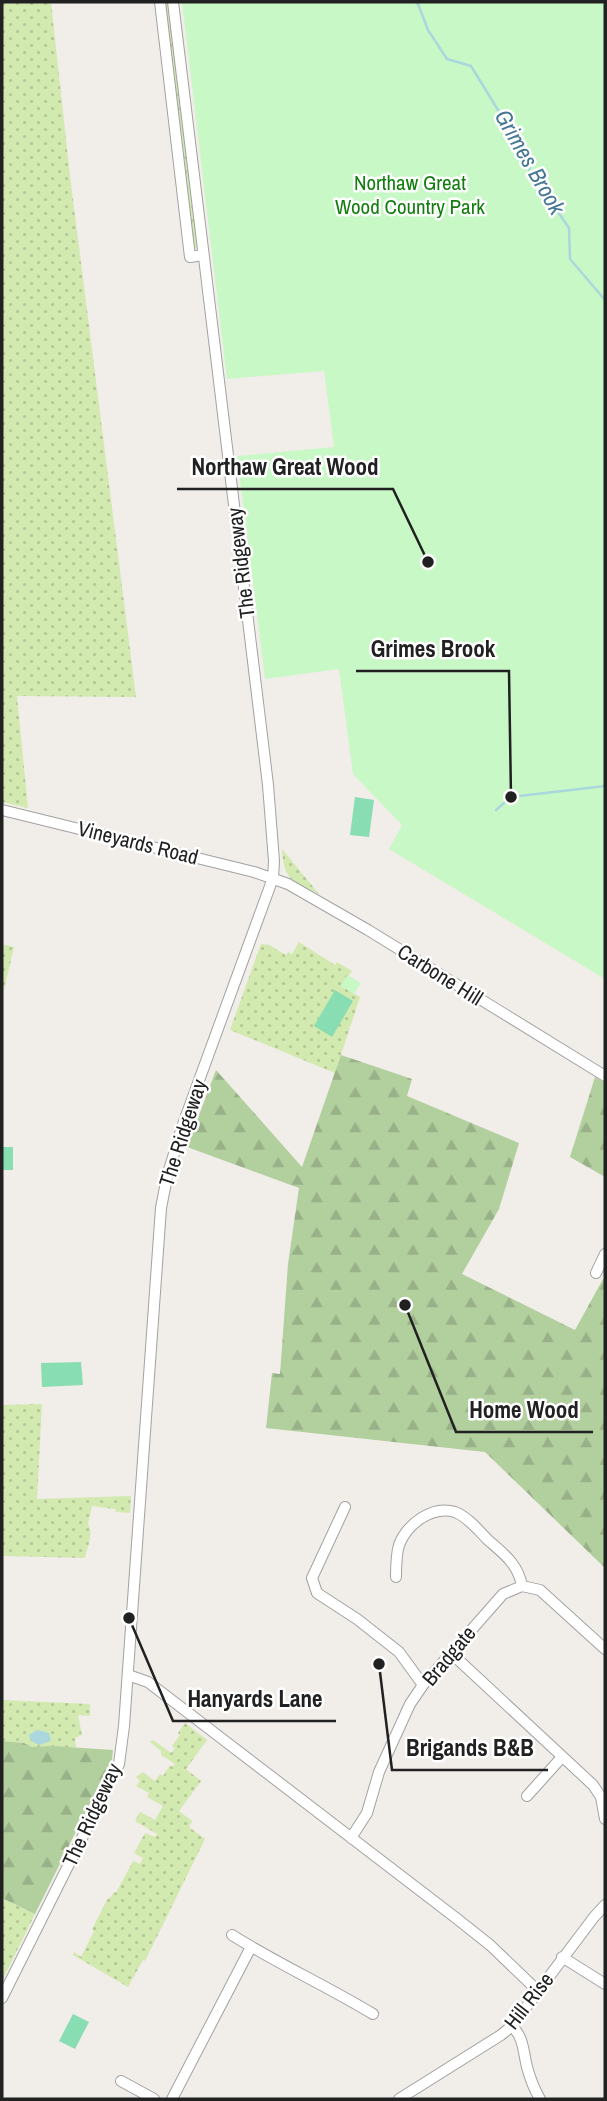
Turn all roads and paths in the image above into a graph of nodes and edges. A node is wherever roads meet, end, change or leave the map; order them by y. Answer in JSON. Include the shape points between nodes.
{"nodes":[{"id":1,"x":160,"y":2,"type":"edge"},
{"id":2,"x":173,"y":2,"type":"edge"},
{"id":3,"x":203,"y":255,"type":"junction"},
{"id":4,"x":2,"y":810,"type":"edge"},
{"id":5,"x":273,"y":878,"type":"junction"},
{"id":6,"x":605,"y":1076,"type":"edge"},
{"id":7,"x":605,"y":1254,"type":"edge"},
{"id":8,"x":596,"y":1273,"type":"dead end"},
{"id":9,"x":345,"y":1507,"type":"dead end"},
{"id":10,"x":396,"y":1577,"type":"dead end"},
{"id":11,"x":522,"y":1586,"type":"junction"},
{"id":12,"x":605,"y":1649,"type":"edge"},
{"id":13,"x":451,"y":1653,"type":"junction"},
{"id":14,"x":128,"y":1675,"type":"junction"},
{"id":15,"x":423,"y":1685,"type":"junction"},
{"id":16,"x":562,"y":1756,"type":"junction"},
{"id":17,"x":527,"y":1796,"type":"dead end"},
{"id":18,"x":605,"y":1819,"type":"edge"},
{"id":19,"x":351,"y":1838,"type":"junction"},
{"id":20,"x":605,"y":1905,"type":"edge"},
{"id":21,"x":232,"y":1935,"type":"dead end"},
{"id":22,"x":251,"y":1947,"type":"junction"},
{"id":23,"x":562,"y":1957,"type":"junction"},
{"id":24,"x":605,"y":1984,"type":"edge"},
{"id":25,"x":538,"y":1991,"type":"junction"},
{"id":26,"x":2,"y":1998,"type":"edge"},
{"id":27,"x":373,"y":2014,"type":"dead end"},
{"id":28,"x":512,"y":2026,"type":"junction"},
{"id":29,"x":121,"y":2081,"type":"dead end"},
{"id":30,"x":154,"y":2099,"type":"edge"},
{"id":31,"x":172,"y":2099,"type":"edge"},
{"id":32,"x":399,"y":2099,"type":"edge"},
{"id":33,"x":540,"y":2099,"type":"edge"}],
"edges":[{"from":1,"to":3,"type":"street","via":[[190,257]]},
{"from":2,"to":3,"type":"street","name":"The Ridgeway"},
{"from":3,"to":5,"type":"street","name":"The Ridgeway","via":[[268,785]]},
{"from":4,"to":5,"type":"street","name":"Vineyards Road"},
{"from":5,"to":6,"type":"street","name":"Carbone Hill","via":[[368,930]]},
{"from":5,"to":14,"type":"street","name":"The Ridgeway","via":[[182,1127],[165,1187]]},
{"from":7,"to":8,"type":"street"},
{"from":9,"to":15,"type":"street","via":[[312,1578],[314,1588],[399,1652]]},
{"from":10,"to":11,"type":"street","via":[[397,1555],[405,1535],[426,1515],[442,1511],[459,1514],[515,1564]]},
{"from":11,"to":12,"type":"street","via":[[546,1595]]},
{"from":11,"to":13,"type":"street","name":"Bradgate","via":[[503,1594]]},
{"from":13,"to":15,"type":"street","name":"Bradgate"},
{"from":13,"to":16,"type":"street"},
{"from":14,"to":19,"type":"street","via":[[148,1682]]},
{"from":14,"to":26,"type":"street","name":"The Ridgeway","via":[[118,1764]]},
{"from":15,"to":19,"type":"street","name":"Bradgate","via":[[402,1720],[367,1813]]},
{"from":16,"to":17,"type":"street"},
{"from":16,"to":18,"type":"street","via":[[598,1791]]},
{"from":19,"to":25,"type":"street","via":[[490,1945]]},
{"from":20,"to":23,"type":"street","name":"Hill Rise"},
{"from":21,"to":22,"type":"street"},
{"from":22,"to":27,"type":"street"},
{"from":22,"to":31,"type":"street"},
{"from":23,"to":24,"type":"street"},
{"from":23,"to":25,"type":"street","name":"Hill Rise"},
{"from":25,"to":28,"type":"street","name":"Hill Rise"},
{"from":28,"to":32,"type":"street","name":"Hill Rise"},
{"from":28,"to":33,"type":"street","via":[[523,2043]]},
{"from":29,"to":30,"type":"street"}]}
